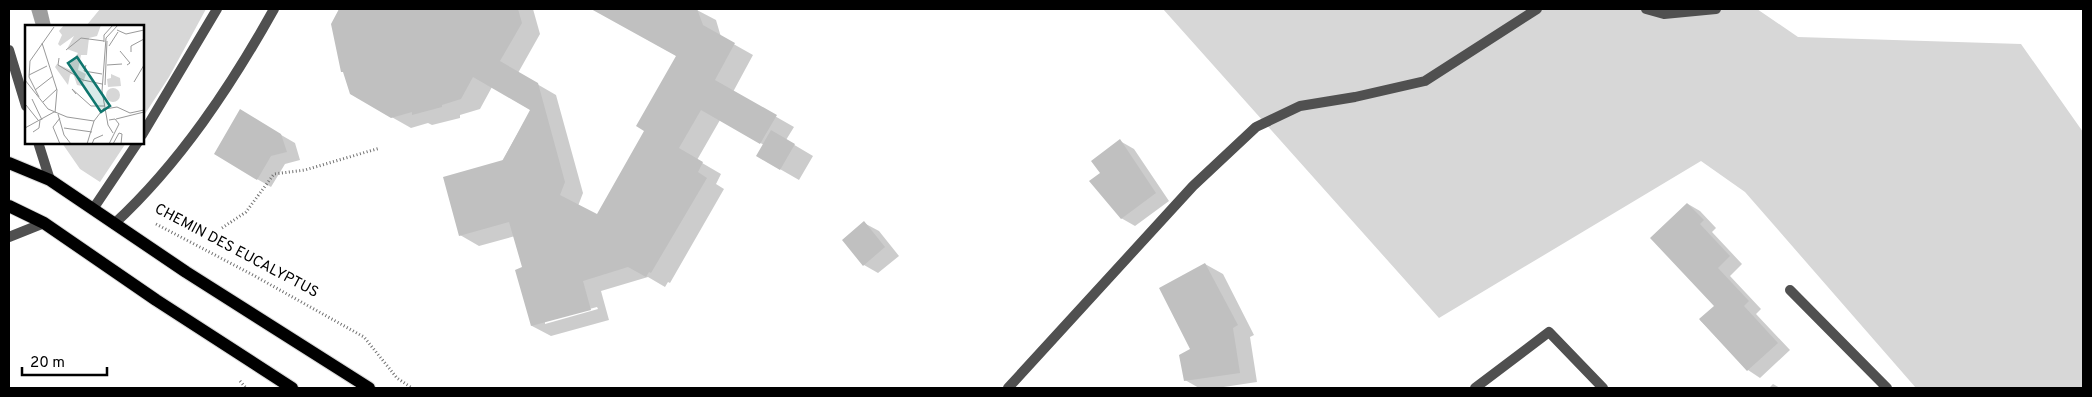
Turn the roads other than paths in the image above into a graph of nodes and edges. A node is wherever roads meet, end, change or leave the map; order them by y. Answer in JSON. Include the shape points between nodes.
{"nodes":[{"id":1,"x":217,"y":9,"type":"edge"},
{"id":2,"x":274,"y":9,"type":"edge"},
{"id":3,"x":1537,"y":9,"type":"edge"},
{"id":4,"x":1646,"y":9,"type":"edge"},
{"id":5,"x":1716,"y":9,"type":"edge"},
{"id":6,"x":9,"y":50,"type":"edge"},
{"id":7,"x":25,"y":103,"type":"edge"},
{"id":8,"x":144,"y":132,"type":"edge"},
{"id":9,"x":39,"y":144,"type":"edge"},
{"id":10,"x":137,"y":144,"type":"edge"},
{"id":11,"x":9,"y":163,"type":"edge"},
{"id":12,"x":50,"y":180,"type":"junction"},
{"id":13,"x":9,"y":206,"type":"edge"},
{"id":14,"x":93,"y":209,"type":"junction"},
{"id":15,"x":44,"y":223,"type":"junction"},
{"id":16,"x":114,"y":224,"type":"junction"},
{"id":17,"x":9,"y":237,"type":"edge"},
{"id":18,"x":1790,"y":290,"type":"dead end"},
{"id":19,"x":292,"y":388,"type":"edge"},
{"id":20,"x":369,"y":388,"type":"edge"},
{"id":21,"x":1008,"y":388,"type":"edge"},
{"id":22,"x":1475,"y":388,"type":"edge"},
{"id":23,"x":1603,"y":388,"type":"edge"},
{"id":24,"x":1887,"y":388,"type":"edge"}],
"edges":[{"from":1,"to":8,"type":"street"},
{"from":2,"to":16,"type":"street","via":[[246,59],[178,155]]},
{"from":3,"to":21,"type":"street","via":[[1425,81],[1355,98],[1300,106],[1256,127],[1193,186]]},
{"from":4,"to":5,"type":"street","via":[[1664,14]]},
{"from":6,"to":7,"type":"street"},
{"from":9,"to":12,"type":"street"},
{"from":10,"to":14,"type":"street"},
{"from":11,"to":12,"type":"main road"},
{"from":12,"to":14,"type":"main road"},
{"from":13,"to":15,"type":"main road"},
{"from":14,"to":16,"type":"main road"},
{"from":15,"to":17,"type":"street"},
{"from":15,"to":19,"type":"main road"},
{"from":16,"to":20,"type":"main road"},
{"from":18,"to":24,"type":"street"},
{"from":22,"to":23,"type":"street","via":[[1549,332]]}]}
